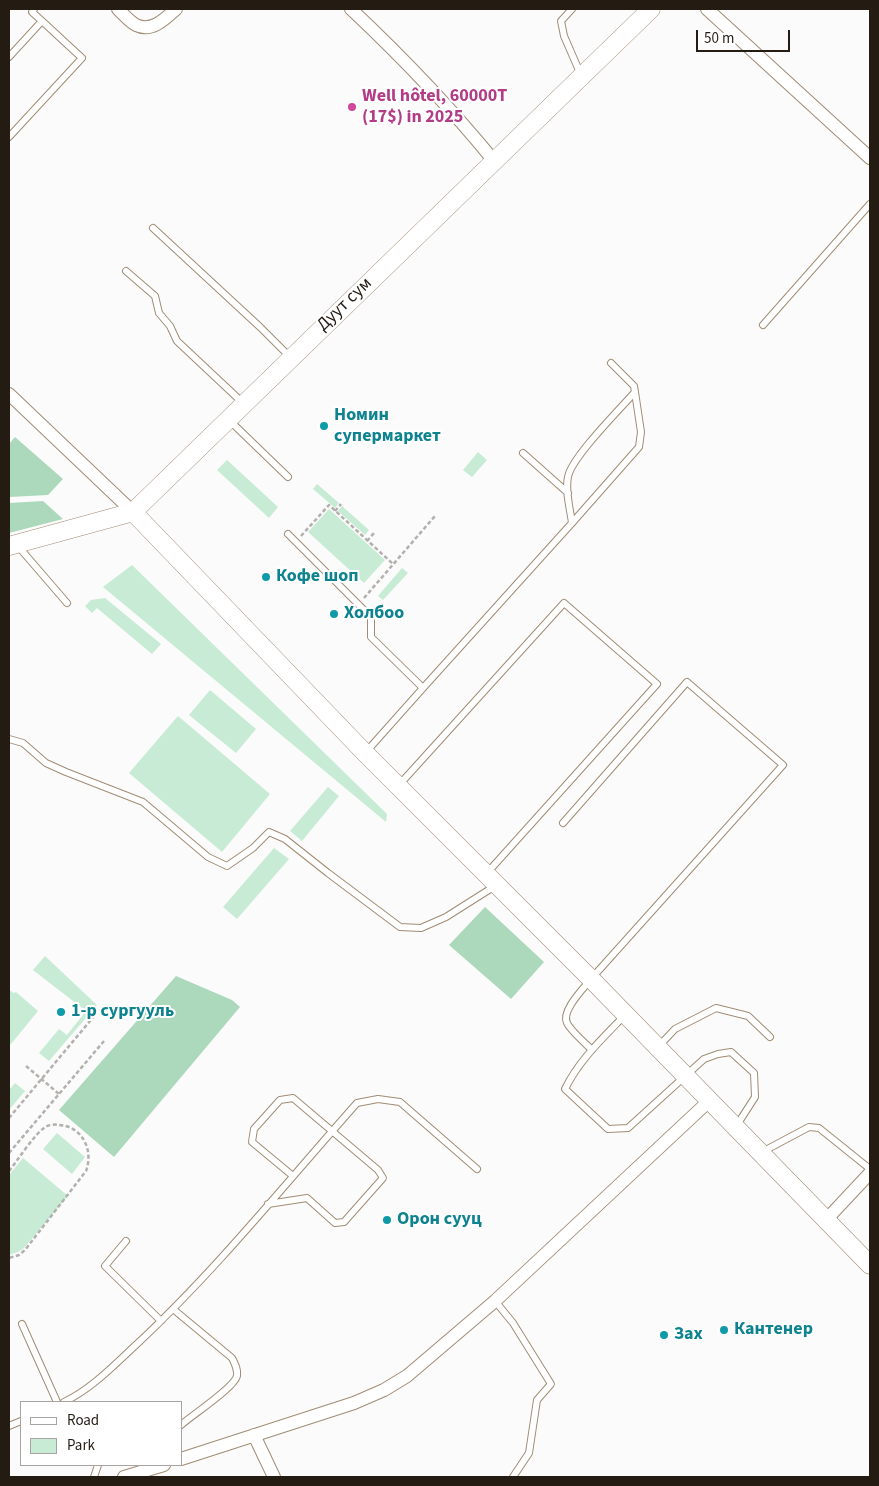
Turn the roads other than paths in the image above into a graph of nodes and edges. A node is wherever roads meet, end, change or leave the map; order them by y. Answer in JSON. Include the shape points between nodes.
{"nodes":[{"id":1,"x":34,"y":9,"type":"edge"},
{"id":2,"x":118,"y":9,"type":"edge"},
{"id":3,"x":176,"y":9,"type":"edge"},
{"id":4,"x":351,"y":9,"type":"edge"},
{"id":5,"x":572,"y":9,"type":"edge"},
{"id":6,"x":651,"y":9,"type":"edge"},
{"id":7,"x":708,"y":9,"type":"edge"},
{"id":8,"x":42,"y":21,"type":"junction"},
{"id":9,"x":9,"y":57,"type":"edge"},
{"id":10,"x":582,"y":76,"type":"junction"},
{"id":11,"x":9,"y":137,"type":"edge"},
{"id":12,"x":870,"y":158,"type":"edge"},
{"id":13,"x":494,"y":161,"type":"junction"},
{"id":14,"x":870,"y":204,"type":"edge"},
{"id":15,"x":153,"y":228,"type":"dead end"},
{"id":16,"x":126,"y":271,"type":"dead end"},
{"id":17,"x":763,"y":325,"type":"dead end"},
{"id":18,"x":291,"y":358,"type":"junction"},
{"id":19,"x":611,"y":363,"type":"dead end"},
{"id":20,"x":635,"y":392,"type":"junction"},
{"id":21,"x":9,"y":394,"type":"edge"},
{"id":22,"x":244,"y":404,"type":"junction"},
{"id":23,"x":228,"y":420,"type":"junction"},
{"id":24,"x":523,"y":453,"type":"dead end"},
{"id":25,"x":288,"y":477,"type":"dead end"},
{"id":26,"x":568,"y":493,"type":"junction"},
{"id":27,"x":133,"y":512,"type":"junction"},
{"id":28,"x":572,"y":523,"type":"junction"},
{"id":29,"x":288,"y":534,"type":"dead end"},
{"id":30,"x":12,"y":545,"type":"edge"},
{"id":31,"x":67,"y":603,"type":"dead end"},
{"id":32,"x":423,"y":688,"type":"junction"},
{"id":33,"x":9,"y":738,"type":"edge"},
{"id":34,"x":366,"y":753,"type":"junction"},
{"id":35,"x":398,"y":786,"type":"junction"},
{"id":36,"x":562,"y":823,"type":"dead end"},
{"id":37,"x":491,"y":880,"type":"junction"},
{"id":38,"x":590,"y":979,"type":"junction"},
{"id":39,"x":624,"y":1015,"type":"junction"},
{"id":40,"x":770,"y":1037,"type":"dead end"},
{"id":41,"x":657,"y":1048,"type":"junction"},
{"id":42,"x":592,"y":1050,"type":"junction"},
{"id":43,"x":684,"y":1076,"type":"junction"},
{"id":44,"x":709,"y":1101,"type":"junction"},
{"id":45,"x":735,"y":1128,"type":"junction"},
{"id":46,"x":332,"y":1131,"type":"junction"},
{"id":47,"x":760,"y":1153,"type":"junction"},
{"id":48,"x":476,"y":1169,"type":"dead end"},
{"id":49,"x":870,"y":1169,"type":"edge"},
{"id":50,"x":870,"y":1173,"type":"edge"},
{"id":51,"x":293,"y":1176,"type":"junction"},
{"id":52,"x":268,"y":1204,"type":"junction"},
{"id":53,"x":826,"y":1220,"type":"junction"},
{"id":54,"x":126,"y":1241,"type":"dead end"},
{"id":55,"x":870,"y":1265,"type":"edge"},
{"id":56,"x":495,"y":1301,"type":"junction"},
{"id":57,"x":173,"y":1309,"type":"junction"},
{"id":58,"x":161,"y":1321,"type":"junction"},
{"id":59,"x":22,"y":1324,"type":"dead end"},
{"id":60,"x":57,"y":1401,"type":"edge"},
{"id":61,"x":66,"y":1401,"type":"edge"},
{"id":62,"x":182,"y":1424,"type":"edge"},
{"id":63,"x":254,"y":1435,"type":"junction"},
{"id":64,"x":182,"y":1459,"type":"edge"},
{"id":65,"x":161,"y":1466,"type":"edge"},
{"id":66,"x":124,"y":1477,"type":"edge"},
{"id":67,"x":274,"y":1477,"type":"edge"},
{"id":68,"x":513,"y":1477,"type":"edge"}],
"edges":[{"from":1,"to":8,"type":"lane","via":[[32,12]]},
{"from":2,"to":3,"type":"street","via":[[136,25],[149,27]]},
{"from":4,"to":13,"type":"street","via":[[439,97]]},
{"from":5,"to":10,"type":"lane","via":[[561,21],[564,36]]},
{"from":6,"to":10,"type":"street","name":"Дуут сум"},
{"from":7,"to":12,"type":"street"},
{"from":8,"to":9,"type":"lane"},
{"from":8,"to":11,"type":"lane","via":[[82,58]]},
{"from":10,"to":13,"type":"street","name":"Дуут сум"},
{"from":13,"to":18,"type":"street","name":"Дуут сум"},
{"from":14,"to":17,"type":"lane"},
{"from":15,"to":18,"type":"lane"},
{"from":16,"to":22,"type":"lane","via":[[155,296],[159,313],[177,341]]},
{"from":18,"to":22,"type":"street","name":"Дуут сум"},
{"from":19,"to":20,"type":"lane","via":[[634,386]]},
{"from":20,"to":26,"type":"lane","via":[[575,460],[568,476]]},
{"from":20,"to":28,"type":"lane","via":[[641,432],[639,447]]},
{"from":21,"to":27,"type":"street"},
{"from":22,"to":23,"type":"street","name":"Дуут сум"},
{"from":23,"to":25,"type":"lane"},
{"from":23,"to":27,"type":"street","name":"Дуут сум"},
{"from":24,"to":26,"type":"lane"},
{"from":26,"to":28,"type":"lane"},
{"from":27,"to":30,"type":"street","name":"Дуут сум"},
{"from":27,"to":34,"type":"street"},
{"from":28,"to":32,"type":"lane"},
{"from":29,"to":32,"type":"lane","via":[[371,617],[371,636]]},
{"from":30,"to":31,"type":"lane"},
{"from":32,"to":34,"type":"lane"},
{"from":33,"to":37,"type":"lane","via":[[23,743],[46,763],[143,802],[219,864],[227,866],[269,832],[285,838],[400,927],[420,928],[446,917]]},
{"from":34,"to":35,"type":"street"},
{"from":35,"to":37,"type":"street"},
{"from":35,"to":37,"type":"lane","via":[[564,603],[657,684]]},
{"from":36,"to":38,"type":"lane","via":[[687,682],[783,765]]},
{"from":37,"to":38,"type":"street"},
{"from":38,"to":39,"type":"street"},
{"from":38,"to":42,"type":"lane","via":[[566,1014],[567,1023]]},
{"from":39,"to":41,"type":"street"},
{"from":39,"to":42,"type":"lane"},
{"from":40,"to":41,"type":"lane","via":[[748,1016],[716,1008],[675,1029]]},
{"from":41,"to":43,"type":"street"},
{"from":42,"to":43,"type":"lane","via":[[572,1074],[565,1089],[608,1129],[628,1128]]},
{"from":43,"to":44,"type":"street"},
{"from":43,"to":45,"type":"lane","via":[[704,1059],[731,1052],[754,1073],[755,1097]]},
{"from":44,"to":45,"type":"street"},
{"from":44,"to":56,"type":"street"},
{"from":45,"to":47,"type":"street"},
{"from":46,"to":48,"type":"lane","via":[[357,1103],[378,1099],[400,1102]]},
{"from":46,"to":51,"type":"lane"},
{"from":46,"to":51,"type":"lane","via":[[293,1098],[280,1100],[254,1130],[252,1142]]},
{"from":46,"to":52,"type":"lane","via":[[384,1178],[344,1222],[335,1223],[307,1198]]},
{"from":47,"to":49,"type":"lane","via":[[809,1127],[819,1128]]},
{"from":47,"to":53,"type":"street"},
{"from":50,"to":53,"type":"street"},
{"from":51,"to":52,"type":"lane"},
{"from":52,"to":57,"type":"lane"},
{"from":53,"to":55,"type":"street"},
{"from":54,"to":58,"type":"lane","via":[[105,1266]]},
{"from":56,"to":63,"type":"street","via":[[423,1364],[384,1390]]},
{"from":56,"to":68,"type":"lane","via":[[513,1323],[551,1384],[537,1400],[528,1453]]},
{"from":57,"to":58,"type":"lane"},
{"from":57,"to":62,"type":"lane","via":[[232,1358],[237,1368],[237,1378],[229,1388]]},
{"from":58,"to":61,"type":"lane","via":[[96,1382]]},
{"from":59,"to":60,"type":"lane"},
{"from":63,"to":64,"type":"street"},
{"from":63,"to":67,"type":"street"},
{"from":65,"to":66,"type":"street"}]}
